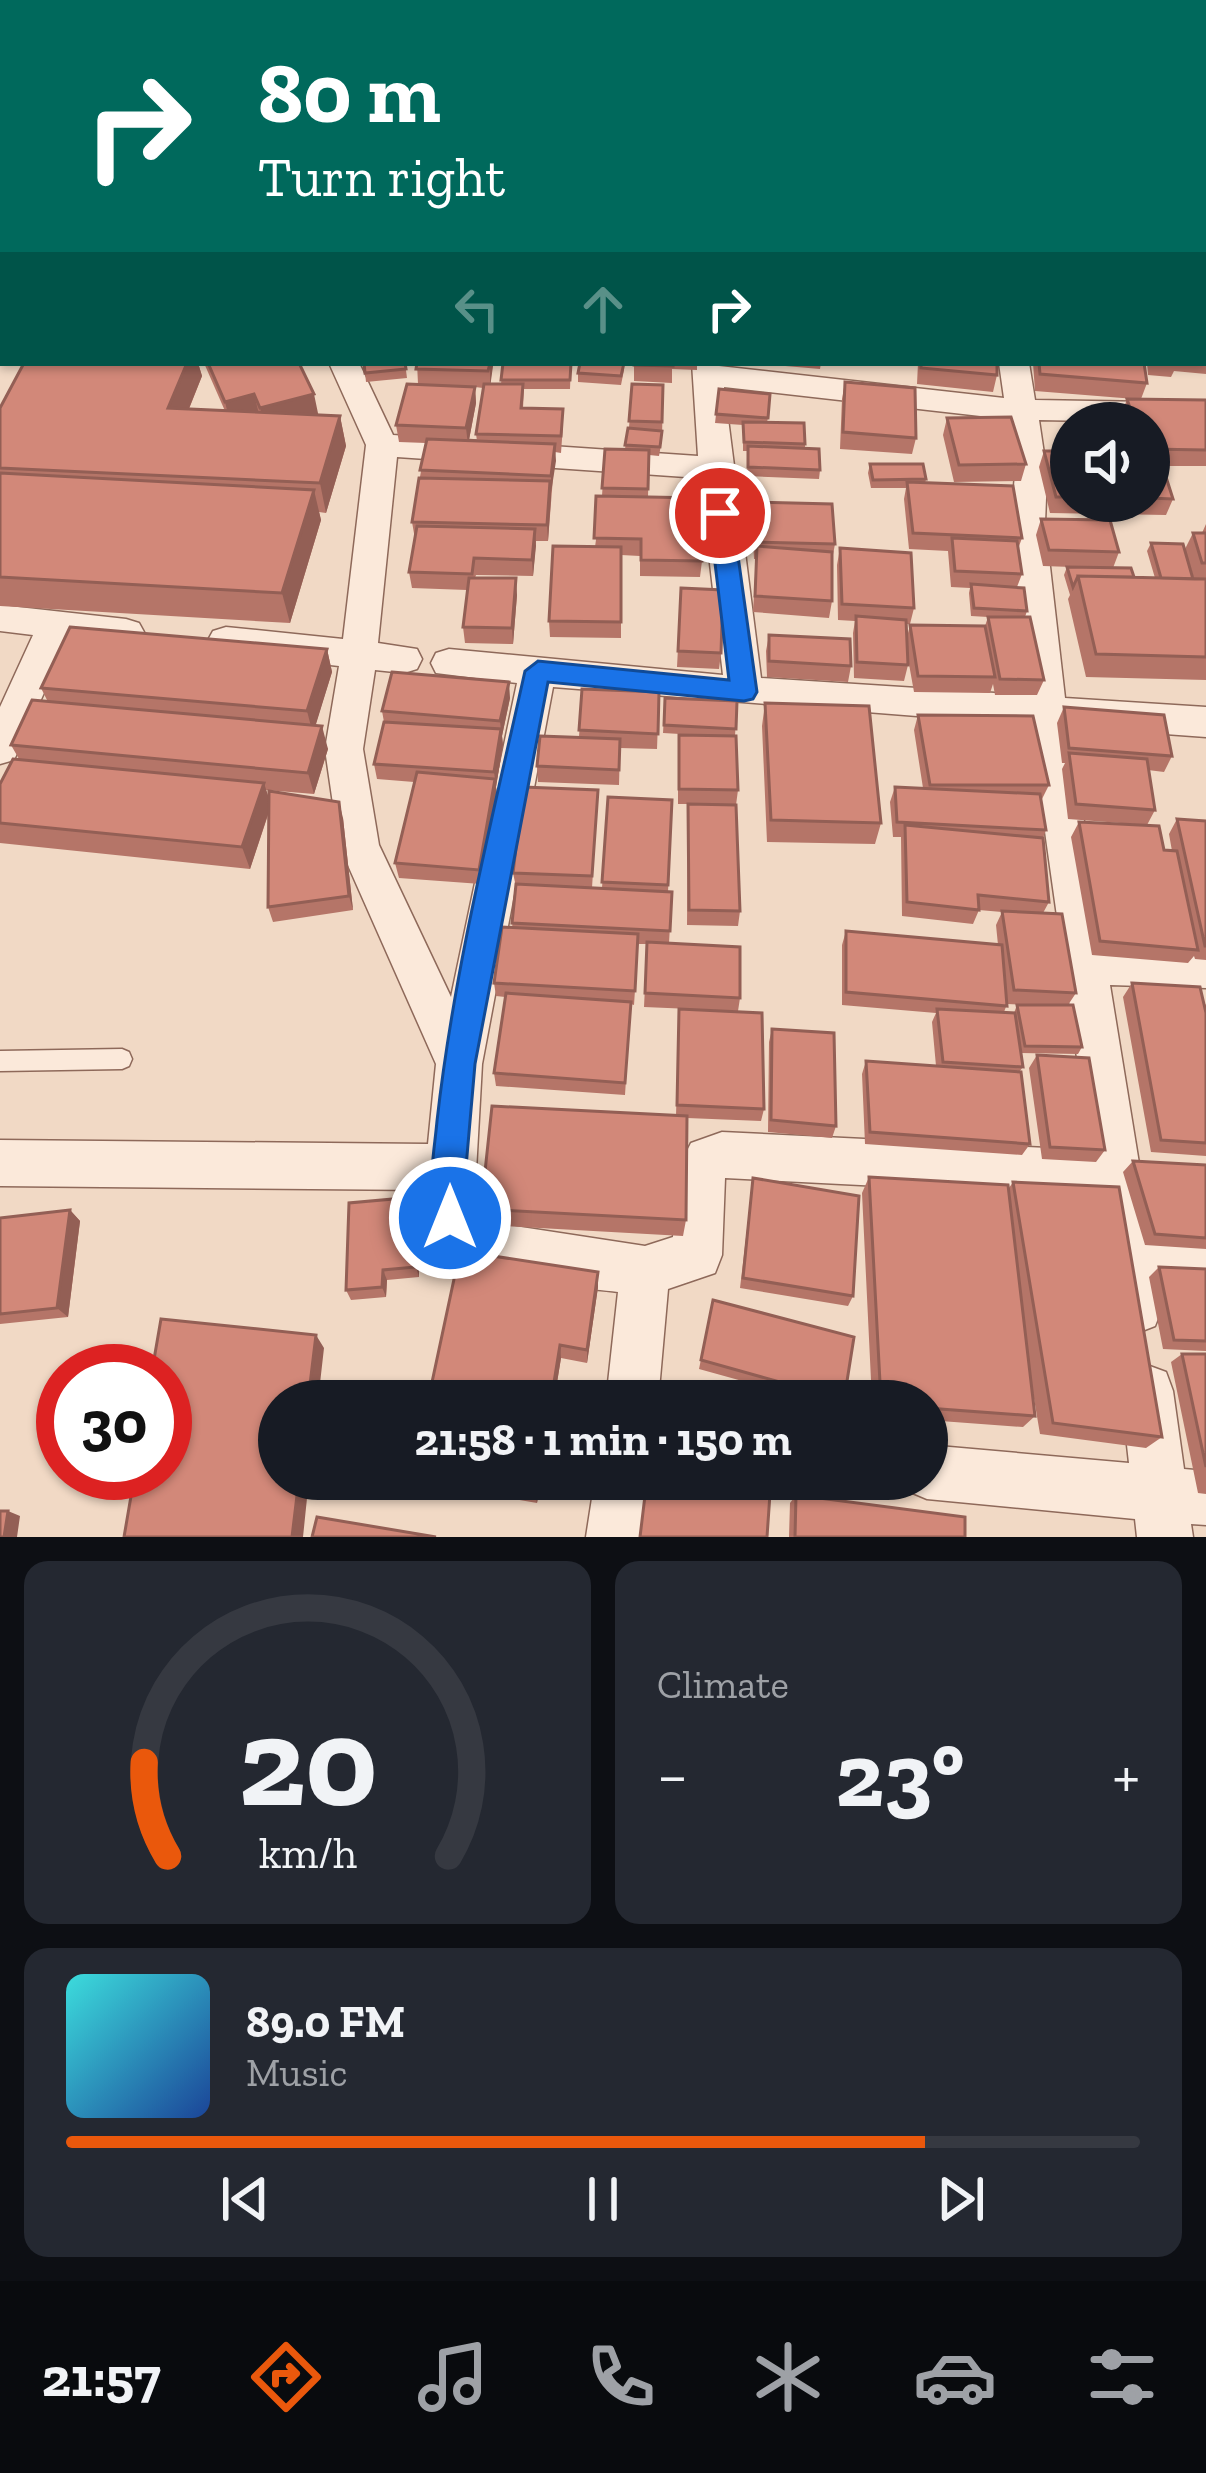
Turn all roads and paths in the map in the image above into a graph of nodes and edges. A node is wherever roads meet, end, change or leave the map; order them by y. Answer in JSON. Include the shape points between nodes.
{"nodes":[{"id":1,"x":345,"y":366,"type":"edge"},
{"id":2,"x":1014,"y":366,"type":"edge"},
{"id":3,"x":707,"y":369,"type":"edge"},
{"id":4,"x":1018,"y":410,"type":"junction"},
{"id":5,"x":1206,"y":413,"type":"edge"},
{"id":6,"x":382,"y":445,"type":"junction"},
{"id":7,"x":715,"y":468,"type":"junction"},
{"id":8,"x":0,"y":618,"type":"edge"},
{"id":9,"x":56,"y":625,"type":"junction"},
{"id":10,"x":152,"y":634,"type":"edge"},
{"id":11,"x":195,"y":638,"type":"edge"},
{"id":12,"x":359,"y":656,"type":"junction"},
{"id":13,"x":404,"y":659,"type":"dead end"},
{"id":14,"x":448,"y":663,"type":"dead end"},
{"id":15,"x":538,"y":671,"type":"junction"},
{"id":16,"x":744,"y":692,"type":"junction"},
{"id":17,"x":1047,"y":708,"type":"junction"},
{"id":18,"x":1206,"y":722,"type":"edge"},
{"id":19,"x":0,"y":749,"type":"edge"},
{"id":20,"x":1082,"y":965,"type":"junction"},
{"id":21,"x":1206,"y":969,"type":"edge"},
{"id":22,"x":122,"y":1059,"type":"dead end"},
{"id":23,"x":0,"y":1061,"type":"edge"},
{"id":24,"x":460,"y":1064,"type":"junction"},
{"id":25,"x":0,"y":1163,"type":"edge"},
{"id":26,"x":449,"y":1167,"type":"junction"},
{"id":27,"x":1115,"y":1175,"type":"junction"},
{"id":28,"x":1131,"y":1254,"type":"junction"},
{"id":29,"x":1206,"y":1262,"type":"edge"},
{"id":30,"x":645,"y":1271,"type":"junction"},
{"id":31,"x":634,"y":1380,"type":"edge"},
{"id":32,"x":948,"y":1475,"type":"edge"},
{"id":33,"x":619,"y":1500,"type":"edge"},
{"id":34,"x":1177,"y":1509,"type":"edge"},
{"id":35,"x":614,"y":1537,"type":"edge"}],
"edges":[{"from":1,"to":6,"type":"street"},
{"from":2,"to":4,"type":"street"},
{"from":3,"to":4,"type":"street"},
{"from":3,"to":7,"type":"street"},
{"from":4,"to":5,"type":"street"},
{"from":4,"to":17,"type":"street"},
{"from":6,"to":7,"type":"street"},
{"from":6,"to":12,"type":"street"},
{"from":7,"to":16,"type":"street"},
{"from":8,"to":9,"type":"street"},
{"from":9,"to":10,"type":"street"},
{"from":9,"to":19,"type":"street"},
{"from":11,"to":12,"type":"street"},
{"from":12,"to":13,"type":"street"},
{"from":12,"to":24,"type":"street","via":[[344,749],[359,845]]},
{"from":14,"to":15,"type":"street"},
{"from":15,"to":16,"type":"street"},
{"from":15,"to":24,"type":"street"},
{"from":16,"to":17,"type":"street"},
{"from":17,"to":18,"type":"street"},
{"from":17,"to":20,"type":"street"},
{"from":20,"to":21,"type":"street"},
{"from":20,"to":27,"type":"street"},
{"from":22,"to":23,"type":"lane"},
{"from":24,"to":26,"type":"street"},
{"from":25,"to":26,"type":"street"},
{"from":26,"to":30,"type":"street","via":[[450,1218],[477,1244]]},
{"from":27,"to":28,"type":"street"},
{"from":27,"to":30,"type":"street","via":[[722,1155],[702,1170],[697,1255]]},
{"from":28,"to":29,"type":"street"},
{"from":28,"to":34,"type":"street"},
{"from":30,"to":31,"type":"street"},
{"from":32,"to":34,"type":"street"},
{"from":33,"to":35,"type":"street"}]}
